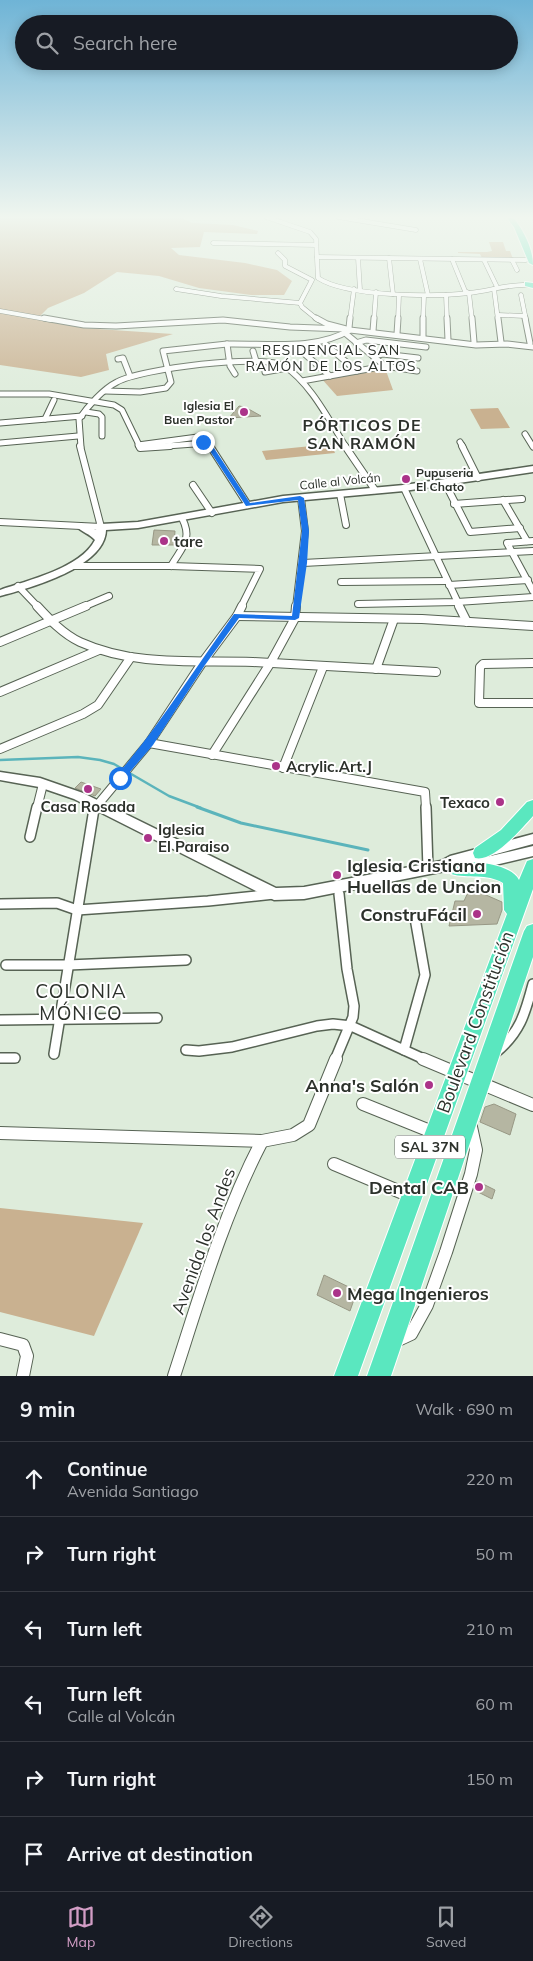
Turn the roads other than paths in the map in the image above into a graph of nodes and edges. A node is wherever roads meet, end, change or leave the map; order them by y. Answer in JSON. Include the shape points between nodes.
{"nodes":[{"id":1,"x":312,"y":281,"type":"edge"},
{"id":2,"x":320,"y":281,"type":"edge"},
{"id":3,"x":359,"y":281,"type":"edge"},
{"id":4,"x":392,"y":281,"type":"edge"},
{"id":5,"x":424,"y":281,"type":"edge"},
{"id":6,"x":461,"y":281,"type":"edge"},
{"id":7,"x":492,"y":281,"type":"edge"},
{"id":8,"x":532,"y":285,"type":"edge"},
{"id":9,"x":495,"y":288,"type":"junction"},
{"id":10,"x":176,"y":289,"type":"dead end"},
{"id":11,"x":354,"y":289,"type":"junction"},
{"id":12,"x":360,"y":290,"type":"junction"},
{"id":13,"x":376,"y":292,"type":"junction"},
{"id":14,"x":469,"y":293,"type":"junction"},
{"id":15,"x":393,"y":294,"type":"junction"},
{"id":16,"x":399,"y":295,"type":"junction"},
{"id":17,"x":426,"y":295,"type":"junction"},
{"id":18,"x":446,"y":295,"type":"junction"},
{"id":19,"x":521,"y":295,"type":"dead end"},
{"id":20,"x":300,"y":303,"type":"junction"},
{"id":21,"x":0,"y":312,"type":"edge"},
{"id":22,"x":498,"y":315,"type":"junction"},
{"id":23,"x":525,"y":316,"type":"junction"},
{"id":24,"x":347,"y":330,"type":"junction"},
{"id":25,"x":373,"y":331,"type":"dead end"},
{"id":26,"x":397,"y":334,"type":"dead end"},
{"id":27,"x":423,"y":337,"type":"dead end"},
{"id":28,"x":448,"y":340,"type":"dead end"},
{"id":29,"x":474,"y":342,"type":"dead end"},
{"id":30,"x":501,"y":342,"type":"dead end"},
{"id":31,"x":356,"y":343,"type":"junction"},
{"id":32,"x":227,"y":344,"type":"junction"},
{"id":33,"x":325,"y":344,"type":"dead end"},
{"id":34,"x":532,"y":345,"type":"edge"},
{"id":35,"x":426,"y":347,"type":"dead end"},
{"id":36,"x":253,"y":351,"type":"dead end"},
{"id":37,"x":276,"y":351,"type":"dead end"},
{"id":38,"x":373,"y":356,"type":"junction"},
{"id":39,"x":418,"y":358,"type":"dead end"},
{"id":40,"x":118,"y":359,"type":"dead end"},
{"id":41,"x":256,"y":361,"type":"junction"},
{"id":42,"x":230,"y":363,"type":"junction"},
{"id":43,"x":385,"y":366,"type":"junction"},
{"id":44,"x":287,"y":368,"type":"junction"},
{"id":45,"x":169,"y":369,"type":"junction"},
{"id":46,"x":357,"y":371,"type":"junction"},
{"id":47,"x":417,"y":371,"type":"dead end"},
{"id":48,"x":265,"y":372,"type":"dead end"},
{"id":49,"x":235,"y":374,"type":"dead end"},
{"id":50,"x":130,"y":376,"type":"junction"},
{"id":51,"x":330,"y":376,"type":"junction"},
{"id":52,"x":302,"y":381,"type":"junction"},
{"id":53,"x":105,"y":391,"type":"junction"},
{"id":54,"x":0,"y":394,"type":"edge"},
{"id":55,"x":54,"y":400,"type":"dead end"},
{"id":56,"x":95,"y":401,"type":"junction"},
{"id":57,"x":84,"y":414,"type":"junction"},
{"id":58,"x":45,"y":418,"type":"junction"},
{"id":59,"x":0,"y":423,"type":"edge"},
{"id":60,"x":525,"y":434,"type":"dead end"},
{"id":61,"x":78,"y":436,"type":"junction"},
{"id":62,"x":102,"y":436,"type":"dead end"},
{"id":63,"x":460,"y":442,"type":"dead end"},
{"id":64,"x":0,"y":443,"type":"edge"},
{"id":65,"x":533,"y":447,"type":"edge"},
{"id":66,"x":533,"y":469,"type":"edge"},
{"id":67,"x":478,"y":478,"type":"junction"},
{"id":68,"x":445,"y":483,"type":"junction"},
{"id":69,"x":193,"y":485,"type":"dead end"},
{"id":70,"x":404,"y":488,"type":"junction"},
{"id":71,"x":375,"y":490,"type":"junction"},
{"id":72,"x":340,"y":494,"type":"junction"},
{"id":73,"x":300,"y":498,"type":"junction"},
{"id":74,"x":522,"y":498,"type":"dead end"},
{"id":75,"x":503,"y":500,"type":"junction"},
{"id":76,"x":454,"y":504,"type":"junction"},
{"id":77,"x":248,"y":505,"type":"junction"},
{"id":78,"x":212,"y":512,"type":"junction"},
{"id":79,"x":182,"y":518,"type":"junction"},
{"id":80,"x":0,"y":522,"type":"edge"},
{"id":81,"x":138,"y":525,"type":"junction"},
{"id":82,"x":346,"y":525,"type":"dead end"},
{"id":83,"x":82,"y":527,"type":"junction"},
{"id":84,"x":101,"y":527,"type":"junction"},
{"id":85,"x":520,"y":528,"type":"junction"},
{"id":86,"x":530,"y":541,"type":"edge"},
{"id":87,"x":99,"y":542,"type":"junction"},
{"id":88,"x":533,"y":551,"type":"edge"},
{"id":89,"x":511,"y":552,"type":"junction"},
{"id":90,"x":437,"y":557,"type":"junction"},
{"id":91,"x":303,"y":563,"type":"junction"},
{"id":92,"x":73,"y":566,"type":"junction"},
{"id":93,"x":172,"y":566,"type":"junction"},
{"id":94,"x":528,"y":580,"type":"junction"},
{"id":95,"x":341,"y":582,"type":"dead end"},
{"id":96,"x":448,"y":583,"type":"junction"},
{"id":97,"x":18,"y":586,"type":"junction"},
{"id":98,"x":533,"y":591,"type":"edge"},
{"id":99,"x":0,"y":593,"type":"edge"},
{"id":100,"x":109,"y":596,"type":"dead end"},
{"id":101,"x":533,"y":597,"type":"edge"},
{"id":102,"x":458,"y":602,"type":"junction"},
{"id":103,"x":358,"y":604,"type":"dead end"},
{"id":104,"x":237,"y":616,"type":"junction"},
{"id":105,"x":295,"y":618,"type":"junction"},
{"id":106,"x":394,"y":619,"type":"junction"},
{"id":107,"x":53,"y":621,"type":"junction"},
{"id":108,"x":467,"y":622,"type":"junction"},
{"id":109,"x":533,"y":626,"type":"edge"},
{"id":110,"x":0,"y":642,"type":"edge"},
{"id":111,"x":99,"y":650,"type":"junction"},
{"id":112,"x":131,"y":657,"type":"junction"},
{"id":113,"x":271,"y":662,"type":"junction"},
{"id":114,"x":202,"y":663,"type":"junction"},
{"id":115,"x":533,"y":663,"type":"edge"},
{"id":116,"x":323,"y":667,"type":"junction"},
{"id":117,"x":376,"y":669,"type":"junction"},
{"id":118,"x":436,"y":672,"type":"dead end"},
{"id":119,"x":0,"y":692,"type":"edge"},
{"id":120,"x":533,"y":703,"type":"edge"},
{"id":121,"x":150,"y":743,"type":"junction"},
{"id":122,"x":0,"y":749,"type":"edge"},
{"id":123,"x":212,"y":755,"type":"junction"},
{"id":124,"x":283,"y":768,"type":"junction"},
{"id":125,"x":0,"y":776,"type":"edge"},
{"id":126,"x":42,"y":784,"type":"junction"},
{"id":127,"x":98,"y":804,"type":"junction"},
{"id":128,"x":533,"y":806,"type":"edge"},
{"id":129,"x":30,"y":838,"type":"dead end"},
{"id":130,"x":533,"y":839,"type":"edge"},
{"id":131,"x":533,"y":851,"type":"edge"},
{"id":132,"x":481,"y":854,"type":"junction"},
{"id":133,"x":533,"y":866,"type":"edge"},
{"id":134,"x":451,"y":868,"type":"junction"},
{"id":135,"x":428,"y":869,"type":"junction"},
{"id":136,"x":274,"y":894,"type":"junction"},
{"id":137,"x":339,"y":894,"type":"dead end"},
{"id":138,"x":0,"y":904,"type":"edge"},
{"id":139,"x":76,"y":910,"type":"junction"},
{"id":140,"x":415,"y":918,"type":"dead end"},
{"id":141,"x":513,"y":919,"type":"junction"},
{"id":142,"x":532,"y":940,"type":"edge"},
{"id":143,"x":186,"y":960,"type":"dead end"},
{"id":144,"x":6,"y":965,"type":"dead end"},
{"id":145,"x":68,"y":965,"type":"junction"},
{"id":146,"x":533,"y":984,"type":"edge"},
{"id":147,"x":157,"y":1018,"type":"dead end"},
{"id":148,"x":60,"y":1019,"type":"junction"},
{"id":149,"x":0,"y":1020,"type":"edge"},
{"id":150,"x":351,"y":1026,"type":"junction"},
{"id":151,"x":186,"y":1050,"type":"dead end"},
{"id":152,"x":404,"y":1050,"type":"junction"},
{"id":153,"x":54,"y":1054,"type":"dead end"},
{"id":154,"x":489,"y":1057,"type":"junction"},
{"id":155,"x":0,"y":1058,"type":"edge"},
{"id":156,"x":15,"y":1058,"type":"dead end"},
{"id":157,"x":456,"y":1074,"type":"junction"},
{"id":158,"x":480,"y":1083,"type":"junction"},
{"id":159,"x":363,"y":1104,"type":"dead end"},
{"id":160,"x":533,"y":1105,"type":"edge"},
{"id":161,"x":0,"y":1133,"type":"edge"},
{"id":162,"x":435,"y":1134,"type":"junction"},
{"id":163,"x":262,"y":1141,"type":"junction"},
{"id":164,"x":334,"y":1164,"type":"dead end"},
{"id":165,"x":412,"y":1196,"type":"junction"},
{"id":166,"x":0,"y":1338,"type":"edge"},
{"id":167,"x":23,"y":1376,"type":"edge"},
{"id":168,"x":174,"y":1376,"type":"edge"},
{"id":169,"x":346,"y":1376,"type":"edge"},
{"id":170,"x":379,"y":1376,"type":"edge"}],
"edges":[{"from":1,"to":20,"type":"street"},
{"from":2,"to":11,"type":"street"},
{"from":3,"to":12,"type":"street"},
{"from":4,"to":15,"type":"street"},
{"from":5,"to":17,"type":"street"},
{"from":6,"to":14,"type":"street"},
{"from":7,"to":9,"type":"street"},
{"from":8,"to":9,"type":"street"},
{"from":9,"to":14,"type":"street"},
{"from":9,"to":22,"type":"street"},
{"from":10,"to":20,"type":"street"},
{"from":11,"to":12,"type":"street"},
{"from":11,"to":24,"type":"street"},
{"from":12,"to":13,"type":"street"},
{"from":13,"to":15,"type":"street"},
{"from":13,"to":25,"type":"street"},
{"from":14,"to":18,"type":"street"},
{"from":14,"to":29,"type":"street"},
{"from":15,"to":16,"type":"street"},
{"from":16,"to":17,"type":"street"},
{"from":16,"to":26,"type":"street"},
{"from":17,"to":18,"type":"street"},
{"from":17,"to":27,"type":"street"},
{"from":18,"to":28,"type":"street"},
{"from":19,"to":23,"type":"street"},
{"from":20,"to":24,"type":"street","via":[[313,317]]},
{"from":21,"to":24,"type":"street","via":[[84,325],[184,324],[223,320]]},
{"from":22,"to":23,"type":"street"},
{"from":22,"to":30,"type":"street"},
{"from":23,"to":34,"type":"street"},
{"from":24,"to":31,"type":"street"},
{"from":24,"to":32,"type":"street","via":[[312,341]]},
{"from":24,"to":34,"type":"street","via":[[476,345]]},
{"from":31,"to":35,"type":"street","via":[[366,340]]},
{"from":31,"to":38,"type":"street"},
{"from":32,"to":42,"type":"street"},
{"from":32,"to":45,"type":"street","via":[[163,351]]},
{"from":33,"to":46,"type":"street"},
{"from":36,"to":41,"type":"street"},
{"from":37,"to":51,"type":"street","via":[[299,349]]},
{"from":38,"to":39,"type":"street"},
{"from":38,"to":43,"type":"street"},
{"from":40,"to":50,"type":"street","via":[[123,358]]},
{"from":41,"to":42,"type":"street"},
{"from":41,"to":44,"type":"street","via":[[274,362]]},
{"from":42,"to":45,"type":"street"},
{"from":42,"to":49,"type":"street"},
{"from":43,"to":46,"type":"street"},
{"from":43,"to":47,"type":"street"},
{"from":44,"to":48,"type":"street"},
{"from":44,"to":52,"type":"street"},
{"from":45,"to":50,"type":"street"},
{"from":45,"to":53,"type":"street","via":[[171,382],[166,388]]},
{"from":46,"to":51,"type":"street"},
{"from":50,"to":53,"type":"street"},
{"from":51,"to":52,"type":"street"},
{"from":52,"to":71,"type":"street"},
{"from":53,"to":56,"type":"street"},
{"from":54,"to":56,"type":"street","via":[[49,394]]},
{"from":55,"to":58,"type":"street"},
{"from":56,"to":57,"type":"street"},
{"from":56,"to":77,"type":"street","via":[[122,410],[138,445],[205,436]]},
{"from":57,"to":58,"type":"street"},
{"from":57,"to":61,"type":"street","via":[[79,420]]},
{"from":57,"to":62,"type":"street","via":[[102,417]]},
{"from":58,"to":59,"type":"street"},
{"from":60,"to":65,"type":"street"},
{"from":61,"to":64,"type":"street"},
{"from":61,"to":84,"type":"street"},
{"from":63,"to":67,"type":"street"},
{"from":66,"to":67,"type":"main road","name":"Calle al Volcán"},
{"from":67,"to":68,"type":"main road","name":"Calle al Volcán"},
{"from":68,"to":70,"type":"main road","name":"Calle al Volcán"},
{"from":68,"to":76,"type":"street"},
{"from":69,"to":78,"type":"street"},
{"from":70,"to":71,"type":"main road","name":"Calle al Volcán"},
{"from":70,"to":90,"type":"street"},
{"from":71,"to":72,"type":"main road","name":"Calle al Volcán"},
{"from":72,"to":73,"type":"main road","name":"Calle al Volcán"},
{"from":72,"to":82,"type":"street"},
{"from":73,"to":77,"type":"main road","name":"Calle al Volcán"},
{"from":73,"to":91,"type":"street","via":[[305,531]]},
{"from":74,"to":75,"type":"street"},
{"from":75,"to":76,"type":"street"},
{"from":75,"to":85,"type":"street"},
{"from":76,"to":85,"type":"street","via":[[470,532]]},
{"from":77,"to":78,"type":"main road","name":"Calle al Volcán"},
{"from":78,"to":79,"type":"main road","name":"Calle al Volcán"},
{"from":79,"to":81,"type":"main road","name":"Calle al Volcán"},
{"from":79,"to":93,"type":"street","via":[[188,530],[185,543]]},
{"from":80,"to":83,"type":"street","name":"Calle al Volcán"},
{"from":81,"to":84,"type":"main road","name":"Calle al Volcán"},
{"from":81,"to":87,"type":"main road"},
{"from":83,"to":84,"type":"street","name":"Calle al Volcán"},
{"from":83,"to":87,"type":"main road","via":[[93,532]]},
{"from":84,"to":87,"type":"main road"},
{"from":85,"to":86,"type":"street"},
{"from":86,"to":89,"type":"street","via":[[508,542]]},
{"from":87,"to":92,"type":"main road"},
{"from":88,"to":89,"type":"street"},
{"from":89,"to":90,"type":"street"},
{"from":89,"to":94,"type":"street"},
{"from":90,"to":91,"type":"street"},
{"from":90,"to":96,"type":"street"},
{"from":91,"to":105,"type":"street"},
{"from":92,"to":93,"type":"street"},
{"from":92,"to":97,"type":"main road"},
{"from":93,"to":104,"type":"street","via":[[260,569]]},
{"from":94,"to":96,"type":"street"},
{"from":94,"to":98,"type":"street"},
{"from":95,"to":96,"type":"street"},
{"from":96,"to":102,"type":"street"},
{"from":97,"to":99,"type":"main road"},
{"from":97,"to":107,"type":"street"},
{"from":100,"to":107,"type":"street"},
{"from":101,"to":102,"type":"street"},
{"from":102,"to":103,"type":"street"},
{"from":102,"to":108,"type":"street"},
{"from":104,"to":105,"type":"street"},
{"from":104,"to":114,"type":"street"},
{"from":105,"to":106,"type":"street"},
{"from":105,"to":113,"type":"street"},
{"from":106,"to":108,"type":"street"},
{"from":106,"to":117,"type":"street"},
{"from":107,"to":110,"type":"street"},
{"from":107,"to":111,"type":"street","via":[[79,641]]},
{"from":108,"to":109,"type":"street"},
{"from":111,"to":112,"type":"street"},
{"from":111,"to":119,"type":"street"},
{"from":112,"to":114,"type":"street"},
{"from":112,"to":122,"type":"street","via":[[98,706]]},
{"from":113,"to":114,"type":"street"},
{"from":113,"to":116,"type":"street"},
{"from":113,"to":123,"type":"street"},
{"from":114,"to":121,"type":"street"},
{"from":115,"to":120,"type":"street","via":[[483,664],[480,667],[479,703]]},
{"from":116,"to":117,"type":"street"},
{"from":116,"to":124,"type":"street"},
{"from":117,"to":118,"type":"street"},
{"from":121,"to":123,"type":"street"},
{"from":121,"to":127,"type":"street"},
{"from":123,"to":124,"type":"street"},
{"from":124,"to":135,"type":"street","via":[[426,792]]},
{"from":125,"to":126,"type":"main road"},
{"from":126,"to":127,"type":"main road"},
{"from":126,"to":129,"type":"street"},
{"from":127,"to":136,"type":"main road"},
{"from":127,"to":139,"type":"street","via":[[90,827]]},
{"from":128,"to":132,"type":"highway","via":[[507,834]]},
{"from":130,"to":132,"type":"main road"},
{"from":131,"to":134,"type":"main road"},
{"from":132,"to":134,"type":"main road","via":[[450,861]]},
{"from":133,"to":141,"type":"highway","name":"Boulevard Constitución","number":"SAL 37N"},
{"from":134,"to":135,"type":"main road"},
{"from":134,"to":141,"type":"highway","via":[[497,872],[511,880]]},
{"from":135,"to":136,"type":"main road","via":[[304,893]]},
{"from":136,"to":139,"type":"street"},
{"from":137,"to":150,"type":"street","via":[[354,1006]]},
{"from":138,"to":139,"type":"street","via":[[57,902]]},
{"from":139,"to":145,"type":"street"},
{"from":140,"to":152,"type":"street","via":[[425,975]]},
{"from":141,"to":157,"type":"highway","name":"Boulevard Constitución","number":"SAL 37N"},
{"from":142,"to":154,"type":"highway","name":"Boulevard Constitución","number":"SAL 37N"},
{"from":143,"to":145,"type":"street"},
{"from":144,"to":145,"type":"street"},
{"from":145,"to":148,"type":"street"},
{"from":146,"to":154,"type":"street","via":[[519,1030],[508,1044]]},
{"from":147,"to":148,"type":"street"},
{"from":148,"to":149,"type":"street"},
{"from":148,"to":153,"type":"street"},
{"from":150,"to":151,"type":"street","via":[[317,1026],[217,1049]]},
{"from":150,"to":152,"type":"street"},
{"from":150,"to":163,"type":"street","via":[[309,1125],[297,1135]]},
{"from":152,"to":157,"type":"street"},
{"from":154,"to":158,"type":"highway","name":"Boulevard Constitución","number":"SAL 37N"},
{"from":155,"to":156,"type":"street"},
{"from":157,"to":158,"type":"street"},
{"from":157,"to":162,"type":"highway","name":"Boulevard Constitución","number":"SAL 37N"},
{"from":158,"to":160,"type":"street"},
{"from":158,"to":170,"type":"highway","name":"Boulevard Constitución","number":"SAL 37N"},
{"from":159,"to":162,"type":"street"},
{"from":161,"to":163,"type":"street"},
{"from":162,"to":165,"type":"highway","name":"Boulevard Constitución","number":"SAL 37N"},
{"from":163,"to":168,"type":"street","name":"Avenida los Andes","via":[[224,1223]]},
{"from":164,"to":165,"type":"street"},
{"from":165,"to":169,"type":"highway","name":"Boulevard Constitución","number":"SAL 37N"},
{"from":166,"to":167,"type":"street","via":[[23,1345],[28,1363]]}]}
